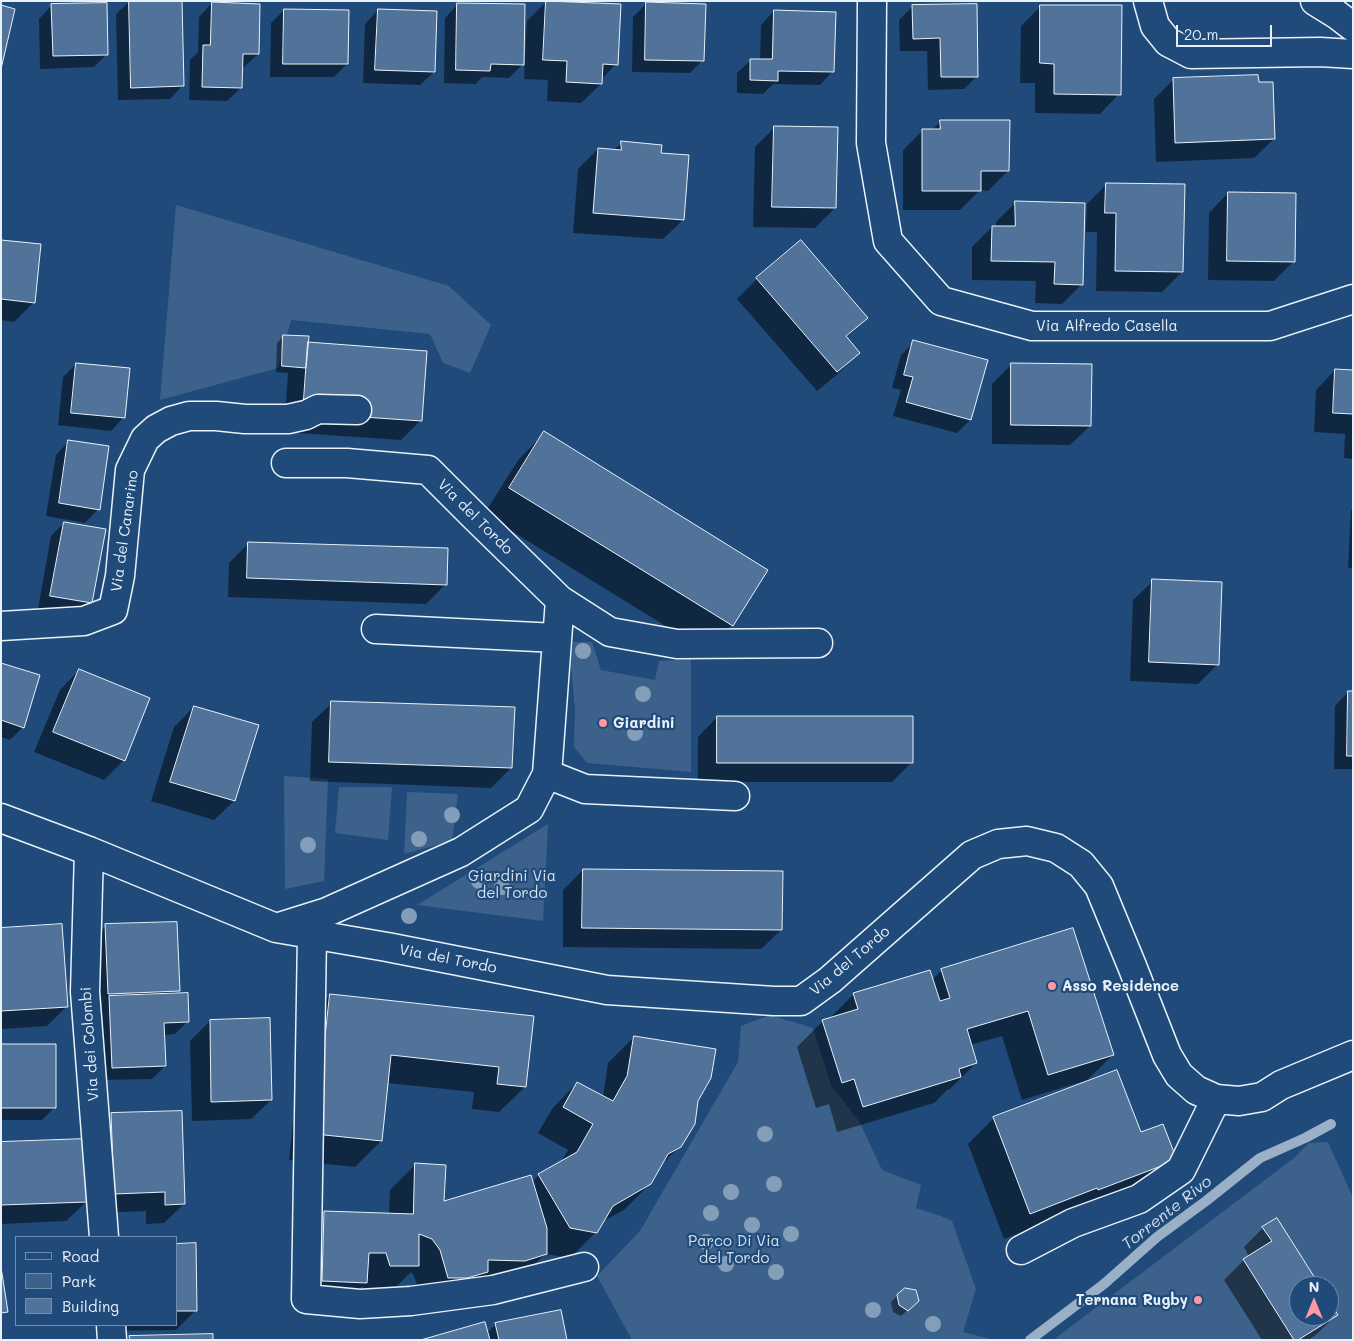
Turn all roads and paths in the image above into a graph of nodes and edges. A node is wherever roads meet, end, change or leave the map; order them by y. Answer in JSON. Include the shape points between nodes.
{"nodes":[{"id":1,"x":872,"y":1,"type":"edge"},
{"id":2,"x":1148,"y":1,"type":"edge"},
{"id":3,"x":1314,"y":1,"type":"edge"},
{"id":4,"x":1353,"y":27,"type":"edge"},
{"id":5,"x":1353,"y":54,"type":"edge"},
{"id":6,"x":1353,"y":299,"type":"edge"},
{"id":7,"x":357,"y":410,"type":"dead end"},
{"id":8,"x":286,"y":463,"type":"dead end"},
{"id":9,"x":560,"y":600,"type":"junction"},
{"id":10,"x":1,"y":626,"type":"edge"},
{"id":11,"x":376,"y":629,"type":"dead end"},
{"id":12,"x":557,"y":638,"type":"junction"},
{"id":13,"x":818,"y":643,"type":"dead end"},
{"id":14,"x":547,"y":774,"type":"junction"},
{"id":15,"x":735,"y":796,"type":"dead end"},
{"id":16,"x":1,"y":818,"type":"edge"},
{"id":17,"x":89,"y":851,"type":"junction"},
{"id":18,"x":276,"y":928,"type":"junction"},
{"id":19,"x":312,"y":935,"type":"junction"},
{"id":20,"x":1353,"y":1055,"type":"edge"},
{"id":21,"x":1216,"y":1099,"type":"junction"},
{"id":22,"x":104,"y":1236,"type":"edge"},
{"id":23,"x":1021,"y":1250,"type":"dead end"},
{"id":24,"x":584,"y":1267,"type":"dead end"},
{"id":25,"x":111,"y":1326,"type":"edge"},
{"id":26,"x":112,"y":1340,"type":"edge"}],
"edges":[{"from":1,"to":6,"type":"street","name":"Via Alfredo Casella","via":[[871,143],[888,241],[941,301],[1032,326],[1270,326]]},
{"from":2,"to":5,"type":"street","via":[[1155,26],[1168,42],[1191,54]]},
{"from":3,"to":4,"type":"street"},
{"from":7,"to":10,"type":"street","name":"Via del Canarino","via":[[318,410],[288,419],[189,416],[156,429],[145,439],[130,470],[120,576],[113,610],[84,621]]},
{"from":8,"to":9,"type":"street","name":"Via del Tordo","via":[[347,463],[428,470]]},
{"from":9,"to":12,"type":"street"},
{"from":9,"to":13,"type":"street","name":"Via del Tordo","via":[[610,632],[670,643]]},
{"from":11,"to":12,"type":"street"},
{"from":12,"to":14,"type":"street"},
{"from":14,"to":15,"type":"street","via":[[585,789]]},
{"from":14,"to":18,"type":"street","via":[[529,809],[461,852],[327,912]]},
{"from":16,"to":17,"type":"street","name":"Via del Tordo"},
{"from":17,"to":18,"type":"street","name":"Via del Tordo"},
{"from":17,"to":22,"type":"street","name":"Via dei Colombi","via":[[85,992]]},
{"from":18,"to":19,"type":"street","name":"Via del Tordo"},
{"from":19,"to":21,"type":"street","name":"Via del Tordo","via":[[607,990],[801,1001],[830,980],[972,855],[998,844],[1027,841],[1056,848],[1081,864],[1099,886],[1167,1055],[1179,1075],[1196,1090]]},
{"from":19,"to":24,"type":"street","via":[[306,1299],[360,1304],[411,1301],[493,1290]]},
{"from":20,"to":21,"type":"street","name":"Via del Tordo","via":[[1281,1085],[1262,1097],[1240,1101]]},
{"from":21,"to":23,"type":"street","via":[[1181,1170],[1139,1199],[1073,1223]]},
{"from":25,"to":26,"type":"street"}]}
